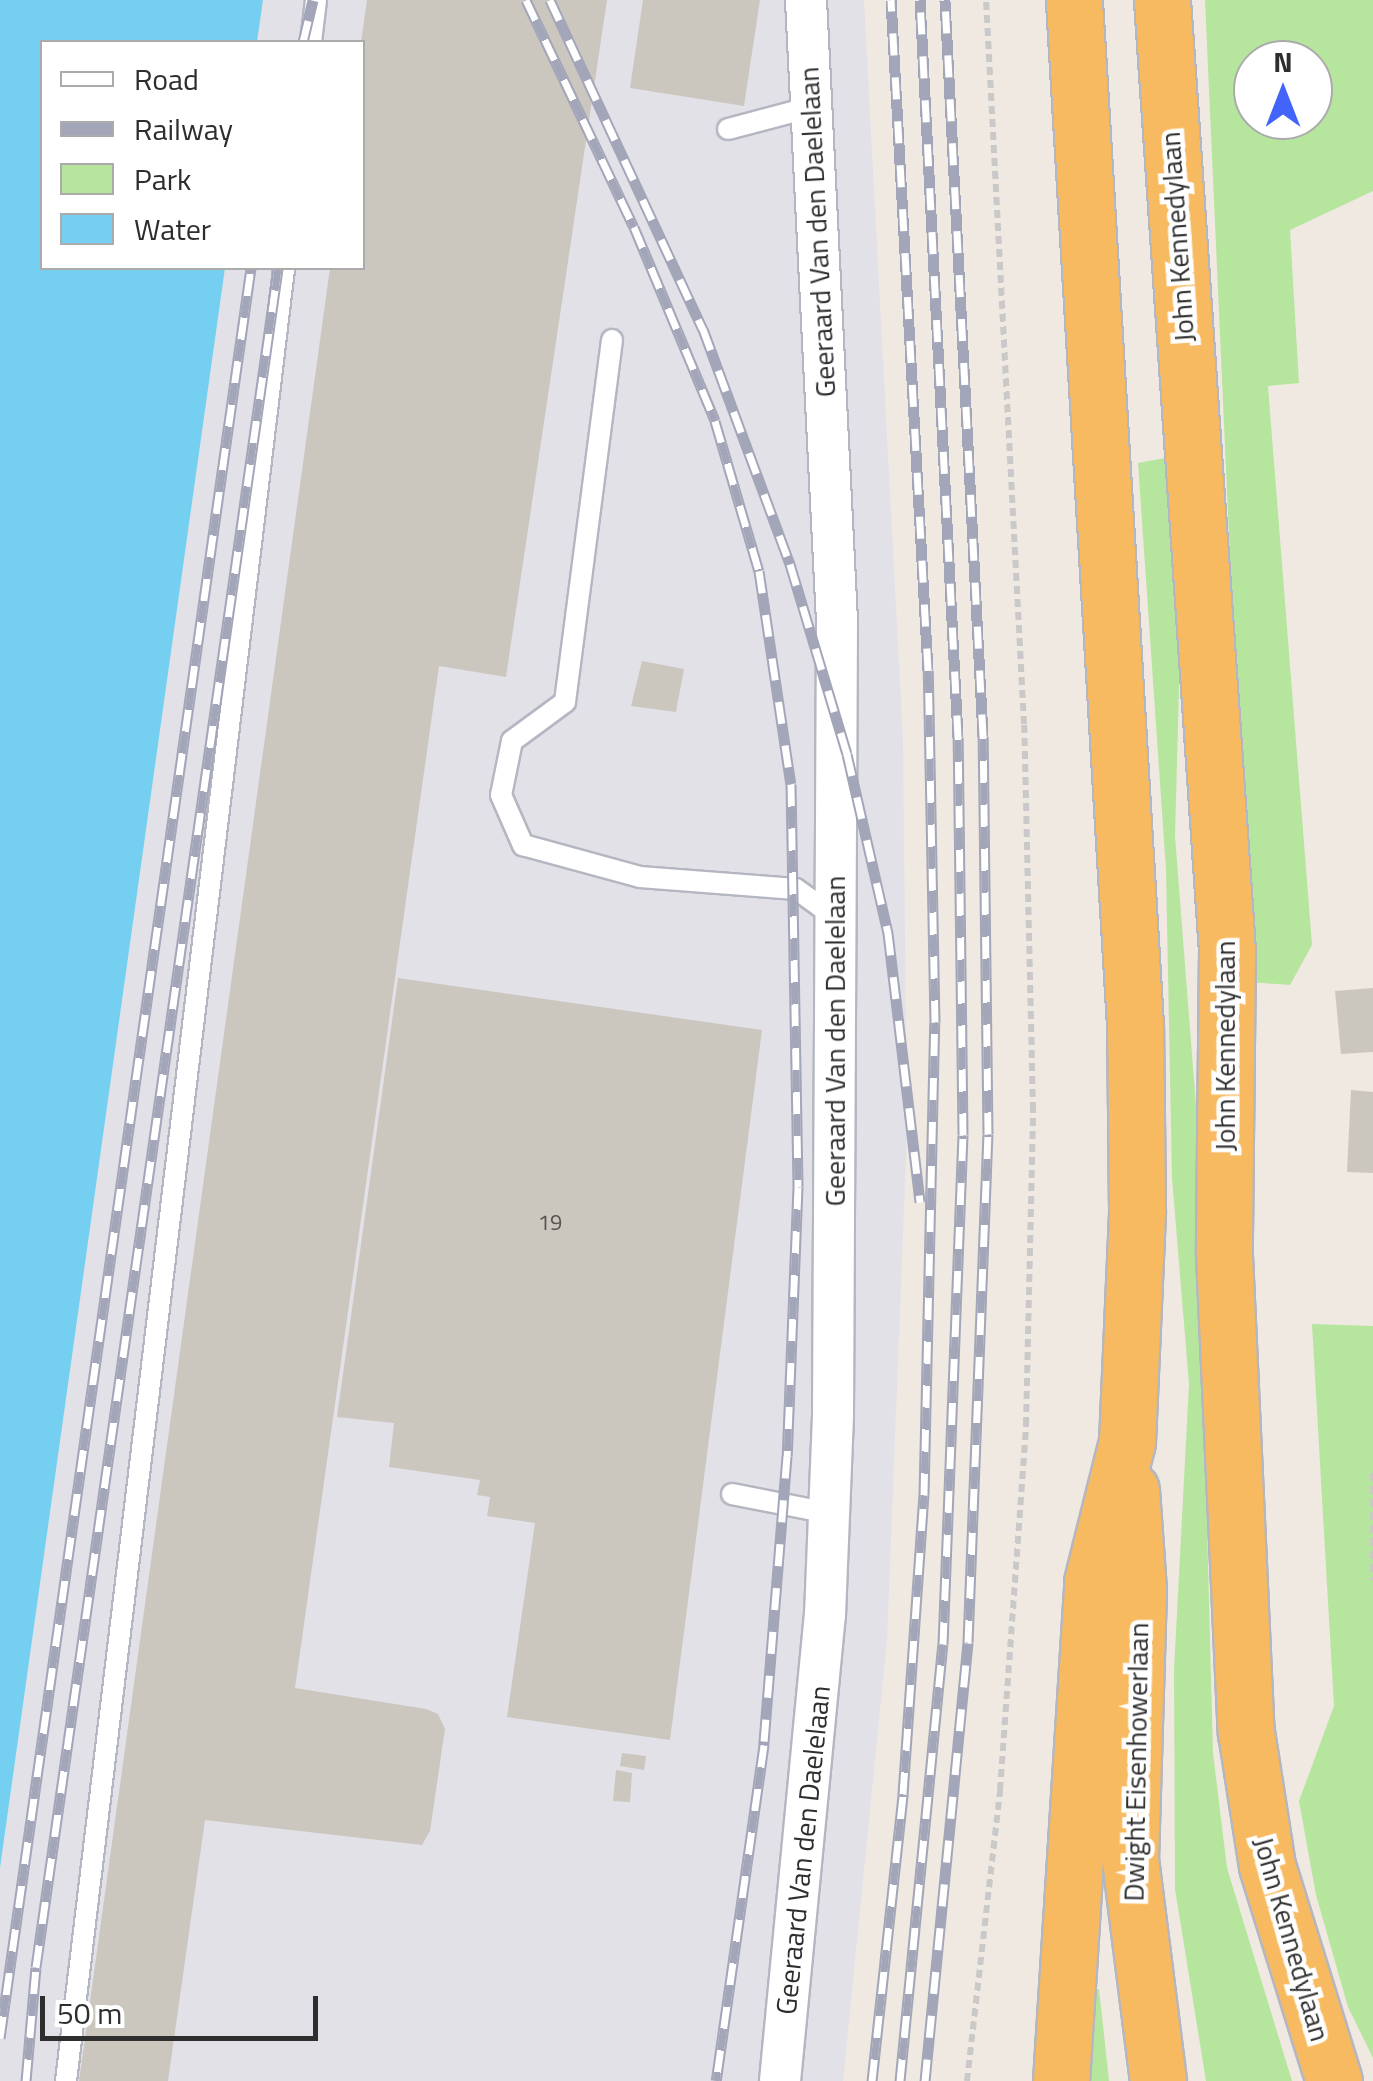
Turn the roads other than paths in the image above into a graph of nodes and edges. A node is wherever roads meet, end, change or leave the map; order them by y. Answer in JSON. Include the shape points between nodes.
{"nodes":[{"id":1,"x":316,"y":0,"type":"edge"},
{"id":2,"x":806,"y":0,"type":"edge"},
{"id":3,"x":1074,"y":0,"type":"edge"},
{"id":4,"x":1162,"y":0,"type":"edge"},
{"id":5,"x":311,"y":40,"type":"edge"},
{"id":6,"x":811,"y":107,"type":"junction"},
{"id":7,"x":728,"y":129,"type":"dead end"},
{"id":8,"x":284,"y":270,"type":"edge"},
{"id":9,"x":612,"y":340,"type":"dead end"},
{"id":10,"x":836,"y":917,"type":"junction"},
{"id":11,"x":1127,"y":1442,"type":"junction"},
{"id":12,"x":732,"y":1494,"type":"dead end"},
{"id":13,"x":829,"y":1513,"type":"junction"},
{"id":14,"x":66,"y":2081,"type":"edge"},
{"id":15,"x":780,"y":2081,"type":"edge"},
{"id":16,"x":1061,"y":2081,"type":"edge"},
{"id":17,"x":1158,"y":2081,"type":"edge"},
{"id":18,"x":1334,"y":2081,"type":"edge"}],
"edges":[{"from":1,"to":5,"type":"lane"},
{"from":2,"to":6,"type":"street","name":"Geeraard Van den Daelelaan"},
{"from":3,"to":11,"type":"highway","via":[[1135,1025],[1137,1210]]},
{"from":4,"to":18,"type":"highway","name":"John Kennedylaan","via":[[1227,950],[1225,1308],[1246,1732],[1266,1866]]},
{"from":6,"to":7,"type":"lane"},
{"from":6,"to":10,"type":"street","name":"Geeraard Van den Daelelaan","via":[[836,621]]},
{"from":8,"to":14,"type":"lane"},
{"from":9,"to":10,"type":"lane","via":[[566,702],[512,740],[502,794],[522,845],[640,877],[796,890]]},
{"from":10,"to":13,"type":"street","name":"Geeraard Van den Daelelaan"},
{"from":11,"to":16,"type":"highway","via":[[1092,1582]]},
{"from":11,"to":17,"type":"highway","name":"Dwight Eisenhowerlaan","via":[[1138,1590],[1130,1860]]},
{"from":12,"to":13,"type":"lane"},
{"from":13,"to":15,"type":"street","name":"Geeraard Van den Daelelaan","via":[[806,1850]]}]}
